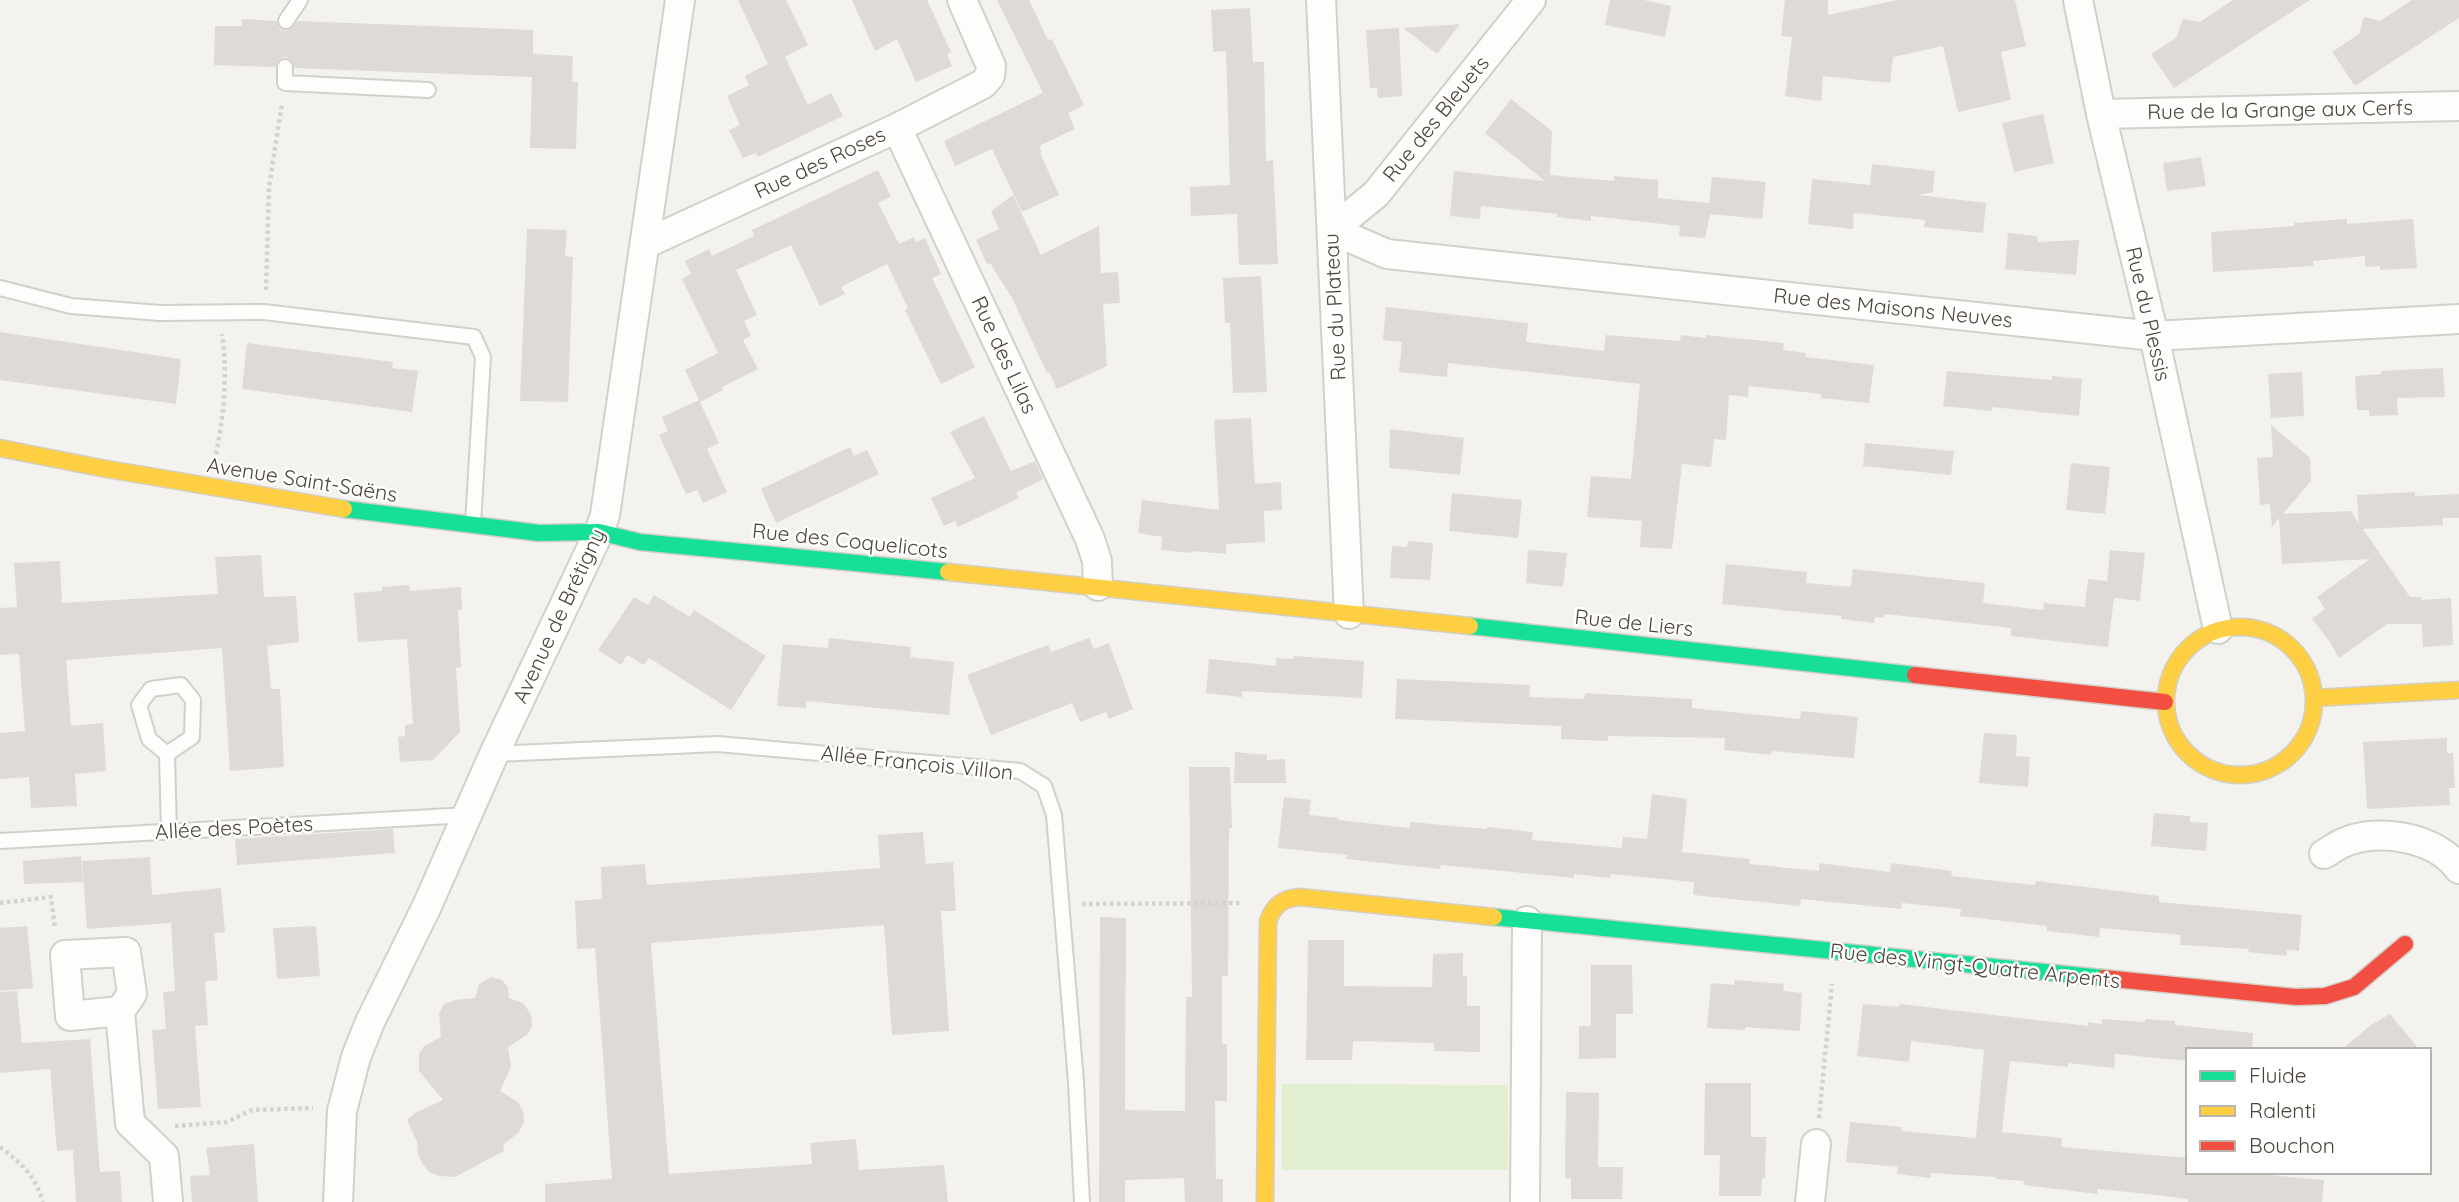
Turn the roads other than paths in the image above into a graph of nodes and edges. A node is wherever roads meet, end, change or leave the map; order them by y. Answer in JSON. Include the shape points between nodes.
{"nodes":[{"id":1,"x":300,"y":0,"type":"edge"},
{"id":2,"x":680,"y":0,"type":"edge"},
{"id":3,"x":962,"y":0,"type":"edge"},
{"id":4,"x":1321,"y":0,"type":"edge"},
{"id":5,"x":1531,"y":0,"type":"edge"},
{"id":6,"x":2077,"y":0,"type":"edge"},
{"id":7,"x":286,"y":21,"type":"dead end"},
{"id":8,"x":285,"y":67,"type":"dead end"},
{"id":9,"x":428,"y":90,"type":"dead end"},
{"id":10,"x":2459,"y":106,"type":"edge"},
{"id":11,"x":2101,"y":114,"type":"junction"},
{"id":12,"x":897,"y":128,"type":"junction"},
{"id":13,"x":1332,"y":230,"type":"junction"},
{"id":14,"x":645,"y":244,"type":"junction"},
{"id":15,"x":0,"y":288,"type":"edge"},
{"id":16,"x":2459,"y":319,"type":"edge"},
{"id":17,"x":2154,"y":336,"type":"junction"},
{"id":18,"x":0,"y":448,"type":"edge"},
{"id":19,"x":473,"y":526,"type":"junction"},
{"id":20,"x":600,"y":532,"type":"junction"},
{"id":21,"x":1098,"y":586,"type":"junction"},
{"id":22,"x":1349,"y":614,"type":"junction"},
{"id":23,"x":2218,"y":629,"type":"junction"},
{"id":24,"x":2459,"y":690,"type":"edge"},
{"id":25,"x":2315,"y":698,"type":"junction"},
{"id":26,"x":2165,"y":702,"type":"junction"},
{"id":27,"x":167,"y":754,"type":"junction"},
{"id":28,"x":494,"y":754,"type":"junction"},
{"id":29,"x":468,"y":815,"type":"junction"},
{"id":30,"x":169,"y":832,"type":"junction"},
{"id":31,"x":0,"y":841,"type":"edge"},
{"id":32,"x":2324,"y":855,"type":"dead end"},
{"id":33,"x":2459,"y":869,"type":"edge"},
{"id":34,"x":1527,"y":921,"type":"junction"},
{"id":35,"x":2405,"y":944,"type":"dead end"},
{"id":36,"x":120,"y":1011,"type":"junction"},
{"id":37,"x":1816,"y":1144,"type":"road end"},
{"id":38,"x":168,"y":1202,"type":"edge"},
{"id":39,"x":338,"y":1202,"type":"edge"},
{"id":40,"x":1082,"y":1202,"type":"edge"},
{"id":41,"x":1265,"y":1202,"type":"edge"},
{"id":42,"x":1525,"y":1202,"type":"edge"},
{"id":43,"x":1810,"y":1202,"type":"edge"}],
"edges":[{"from":1,"to":7,"type":"lane"},
{"from":2,"to":14,"type":"street","name":"Avenue de Brétigny"},
{"from":3,"to":12,"type":"street","name":"Rue des Roses","via":[[988,55],[990,76],[977,88]]},
{"from":4,"to":13,"type":"street","name":"Rue du Plateau"},
{"from":5,"to":13,"type":"street","name":"Rue des Bleuets","via":[[1376,194]]},
{"from":6,"to":11,"type":"street","name":"Rue du Plessis"},
{"from":8,"to":9,"type":"lane","via":[[285,83]]},
{"from":10,"to":11,"type":"street","name":"Rue de la Grange aux Cerfs"},
{"from":11,"to":17,"type":"street","name":"Rue du Plessis"},
{"from":12,"to":14,"type":"street","name":"Rue des Roses"},
{"from":12,"to":21,"type":"street","name":"Rue des Lilas","via":[[1090,538]]},
{"from":13,"to":17,"type":"street","name":"Rue des Maisons Neuves","via":[[1387,254]]},
{"from":13,"to":22,"type":"street","name":"Rue du Plateau"},
{"from":14,"to":20,"type":"street","name":"Avenue de Brétigny"},
{"from":15,"to":19,"type":"lane","via":[[71,306],[160,313],[264,312],[474,337],[483,357]]},
{"from":16,"to":17,"type":"street","name":"Rue des Maisons Neuves"},
{"from":17,"to":23,"type":"street","name":"Rue du Plessis"},
{"from":18,"to":19,"type":"street","name":"Avenue Saint-Saëns","via":[[327,507]]},
{"from":19,"to":20,"type":"street","name":"Avenue Saint-Saëns","via":[[538,533]]},
{"from":20,"to":21,"type":"street","name":"Rue des Coquelicots","via":[[640,541]]},
{"from":20,"to":28,"type":"street","name":"Avenue de Brétigny"},
{"from":21,"to":22,"type":"street","name":"Rue de Liers"},
{"from":22,"to":26,"type":"street","name":"Rue de Liers"},
{"from":23,"to":25,"type":"street","via":[[2245,626],[2272,633],[2294,649],[2309,672]]},
{"from":23,"to":26,"type":"street","via":[[2201,637],[2174,664]]},
{"from":24,"to":25,"type":"street"},
{"from":25,"to":26,"type":"street","via":[[2313,719],[2293,754],[2256,774],[2234,775],[2212,771],[2193,760],[2168,723]]},
{"from":27,"to":27,"type":"lane","via":[[192,737],[193,700],[181,685],[151,689],[139,705],[149,739]]},
{"from":27,"to":30,"type":"lane"},
{"from":28,"to":29,"type":"street","name":"Avenue de Brétigny"},
{"from":28,"to":40,"type":"lane","name":"Allée François Villon","via":[[718,744],[1020,771],[1044,786],[1054,815]]},
{"from":29,"to":30,"type":"lane","name":"Allée des Poètes"},
{"from":29,"to":39,"type":"street","name":"Avenue de Brétigny","via":[[356,1057],[342,1111]]},
{"from":30,"to":31,"type":"lane","name":"Allée des Poètes"},
{"from":32,"to":33,"type":"street","via":[[2343,842],[2367,836],[2400,837],[2441,851]]},
{"from":34,"to":35,"type":"street","name":"Rue des Vingt-Quatre Arpents","via":[[2295,997],[2325,996],[2354,987]]},
{"from":34,"to":41,"type":"street","name":"Rue des Vingt-Quatre Arpents","via":[[1299,897],[1285,898],[1273,906],[1268,922]]},
{"from":34,"to":42,"type":"street"},
{"from":36,"to":36,"type":"street","via":[[132,993],[126,952],[65,956],[70,1016]]},
{"from":36,"to":38,"type":"street","via":[[130,1123],[163,1156]]},
{"from":37,"to":43,"type":"street"}]}
